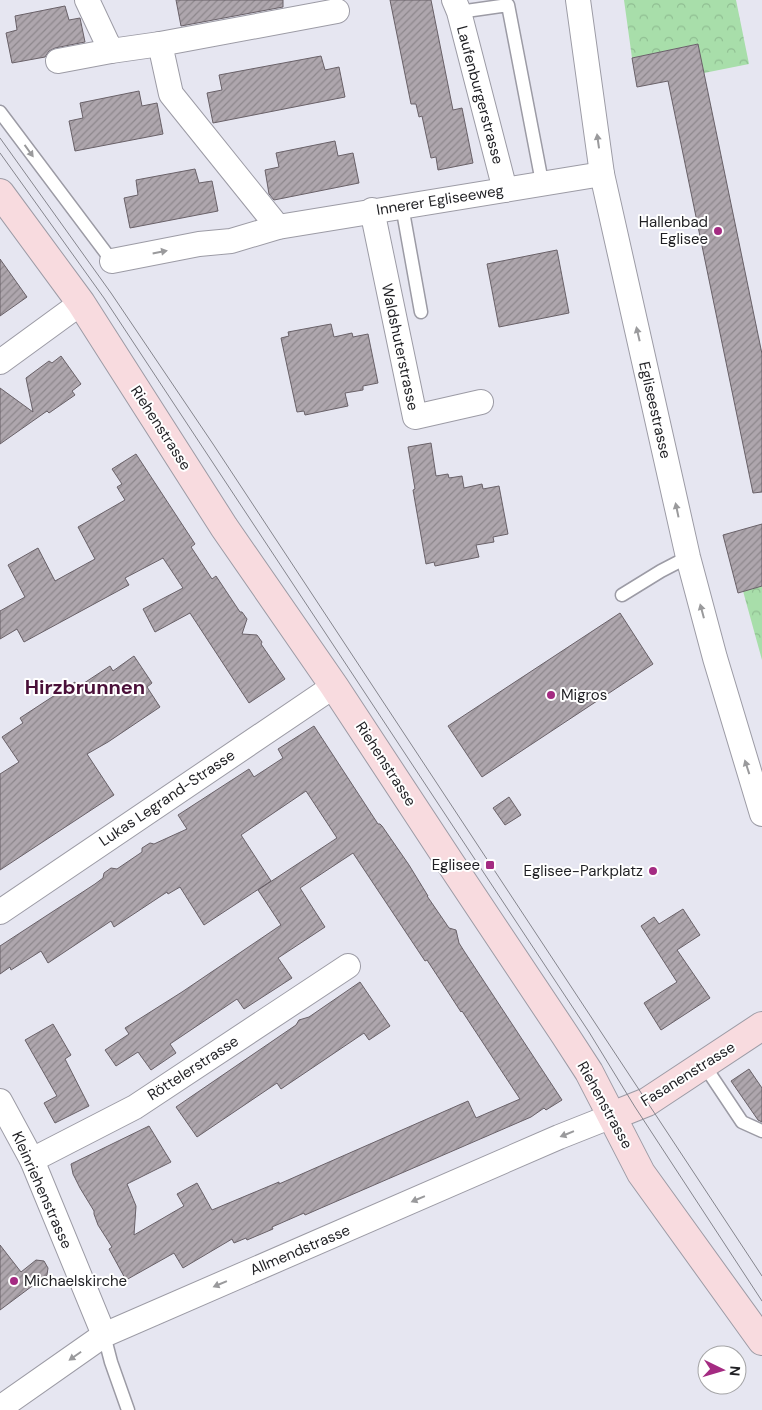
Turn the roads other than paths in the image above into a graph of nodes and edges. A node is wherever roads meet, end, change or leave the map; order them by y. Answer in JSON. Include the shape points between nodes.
{"nodes":[{"id":1,"x":87,"y":0,"type":"edge"},
{"id":2,"x":578,"y":0,"type":"edge"},
{"id":3,"x":456,"y":6,"type":"edge"},
{"id":4,"x":337,"y":11,"type":"dead end"},
{"id":5,"x":160,"y":44,"type":"junction"},
{"id":6,"x":111,"y":51,"type":"junction"},
{"id":7,"x":58,"y":61,"type":"dead end"},
{"id":8,"x":0,"y":112,"type":"edge"},
{"id":9,"x":602,"y":174,"type":"junction"},
{"id":10,"x":542,"y":182,"type":"junction"},
{"id":11,"x":505,"y":190,"type":"junction"},
{"id":12,"x":0,"y":193,"type":"edge"},
{"id":13,"x":402,"y":206,"type":"junction"},
{"id":14,"x":372,"y":210,"type":"junction"},
{"id":15,"x":278,"y":226,"type":"junction"},
{"id":16,"x":112,"y":261,"type":"joint"},
{"id":17,"x":81,"y":303,"type":"junction"},
{"id":18,"x":421,"y":312,"type":"dead end"},
{"id":19,"x":0,"y":362,"type":"edge"},
{"id":20,"x":481,"y":402,"type":"dead end"},
{"id":21,"x":688,"y":557,"type":"junction"},
{"id":22,"x":622,"y":595,"type":"dead end"},
{"id":23,"x":334,"y":686,"type":"junction"},
{"id":24,"x":762,"y":814,"type":"edge"},
{"id":25,"x":0,"y":912,"type":"edge"},
{"id":26,"x":348,"y":966,"type":"dead end"},
{"id":27,"x":762,"y":1026,"type":"edge"},
{"id":28,"x":704,"y":1066,"type":"junction"},
{"id":29,"x":2,"y":1110,"type":"edge"},
{"id":30,"x":612,"y":1116,"type":"junction"},
{"id":31,"x":762,"y":1131,"type":"edge"},
{"id":32,"x":32,"y":1160,"type":"junction"},
{"id":33,"x":104,"y":1335,"type":"junction"},
{"id":34,"x":762,"y":1341,"type":"edge"},
{"id":35,"x":0,"y":1408,"type":"edge"},
{"id":36,"x":128,"y":1410,"type":"edge"}],
"edges":[{"from":1,"to":6,"type":"street"},
{"from":9,"to":2,"type":"street","name":"Egliseestrasse","one_way":true},
{"from":3,"to":10,"type":"lane","via":[[508,5]]},
{"from":3,"to":11,"type":"street","name":"Laufenburgerstrasse"},
{"from":4,"to":5,"type":"street"},
{"from":5,"to":6,"type":"street"},
{"from":5,"to":15,"type":"street","via":[[171,94]]},
{"from":6,"to":7,"type":"street"},
{"from":8,"to":16,"type":"lane","one_way":true},
{"from":9,"to":10,"type":"street","name":"Innerer Egliseeweg"},
{"from":21,"to":9,"type":"street","name":"Egliseestrasse","one_way":true},
{"from":10,"to":11,"type":"street","name":"Innerer Egliseeweg"},
{"from":11,"to":13,"type":"street","name":"Innerer Egliseeweg"},
{"from":12,"to":17,"type":"main road","name":"Riehenstrasse"},
{"from":13,"to":14,"type":"street","name":"Innerer Egliseeweg"},
{"from":13,"to":18,"type":"lane"},
{"from":14,"to":15,"type":"street","name":"Innerer Egliseeweg"},
{"from":14,"to":20,"type":"street","name":"Waldshuterstrasse","via":[[415,417]]},
{"from":16,"to":15,"type":"street","name":"Innerer Egliseeweg","one_way":true,"via":[[231,241]]},
{"from":17,"to":19,"type":"street"},
{"from":17,"to":23,"type":"main road","name":"Riehenstrasse","via":[[224,527]]},
{"from":21,"to":22,"type":"lane"},
{"from":24,"to":21,"type":"street","name":"Egliseestrasse","one_way":true,"via":[[717,667]]},
{"from":23,"to":25,"type":"street","name":"Lukas Legrand-Strasse"},
{"from":23,"to":30,"type":"main road","name":"Riehenstrasse","via":[[584,1065]]},
{"from":26,"to":32,"type":"street","name":"Röttelerstrasse","via":[[135,1107]]},
{"from":27,"to":28,"type":"main road","name":"Fasanenstrasse"},
{"from":28,"to":30,"type":"main road","name":"Fasanenstrasse","via":[[647,1102]]},
{"from":28,"to":31,"type":"lane","via":[[742,1122]]},
{"from":29,"to":32,"type":"street","name":"Kleinriehenstrasse"},
{"from":30,"to":33,"type":"street","name":"Allmendstrasse","one_way":true},
{"from":30,"to":34,"type":"main road","name":"Riehenstrasse","via":[[641,1173]]},
{"from":32,"to":33,"type":"street","name":"Kleinriehenstrasse"},
{"from":33,"to":35,"type":"street","name":"Allmendstrasse","one_way":true},
{"from":33,"to":36,"type":"lane"}]}
